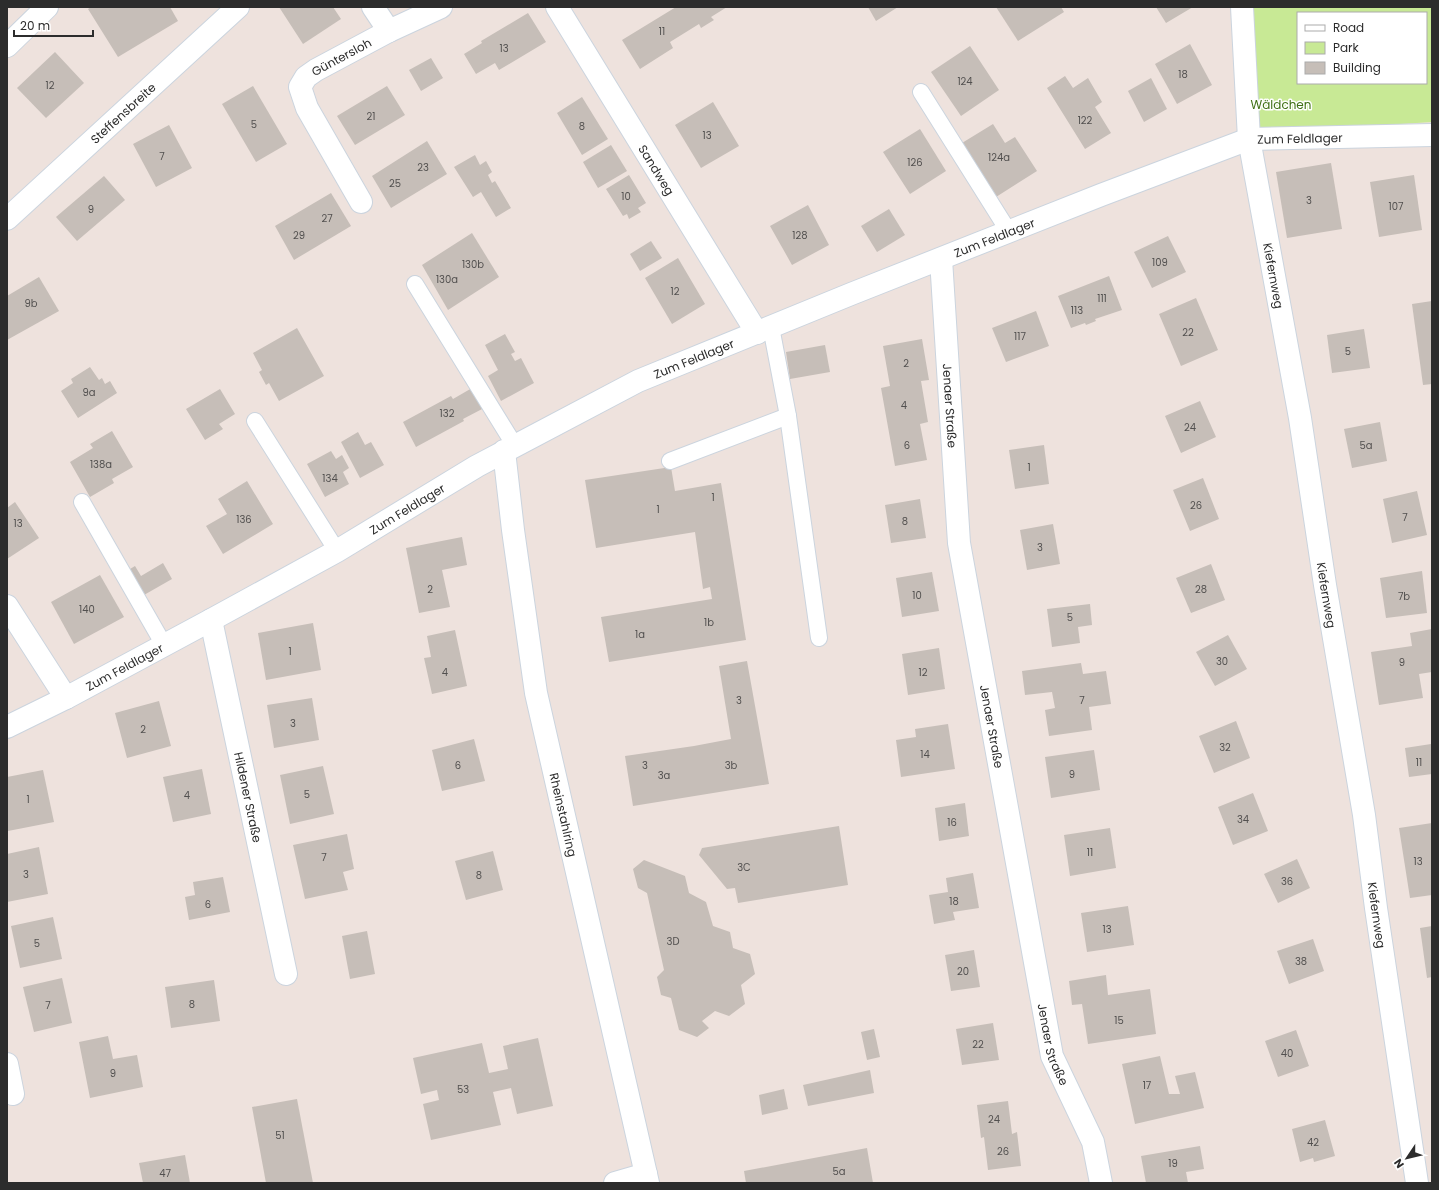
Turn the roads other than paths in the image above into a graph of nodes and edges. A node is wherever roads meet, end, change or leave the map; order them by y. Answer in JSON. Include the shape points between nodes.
{"nodes":[{"id":1,"x":47,"y":7,"type":"edge"},
{"id":2,"x":238,"y":7,"type":"edge"},
{"id":3,"x":373,"y":7,"type":"edge"},
{"id":4,"x":441,"y":7,"type":"edge"},
{"id":5,"x":557,"y":7,"type":"edge"},
{"id":6,"x":1242,"y":7,"type":"edge"},
{"id":7,"x":389,"y":30,"type":"junction"},
{"id":8,"x":7,"y":46,"type":"edge"},
{"id":9,"x":921,"y":92,"type":"dead end"},
{"id":10,"x":1432,"y":135,"type":"edge"},
{"id":11,"x":1249,"y":139,"type":"junction"},
{"id":12,"x":361,"y":202,"type":"dead end"},
{"id":13,"x":7,"y":219,"type":"edge"},
{"id":14,"x":1009,"y":232,"type":"junction"},
{"id":15,"x":941,"y":259,"type":"junction"},
{"id":16,"x":415,"y":284,"type":"dead end"},
{"id":17,"x":764,"y":330,"type":"junction"},
{"id":18,"x":788,"y":416,"type":"junction"},
{"id":19,"x":255,"y":421,"type":"dead end"},
{"id":20,"x":510,"y":449,"type":"junction"},
{"id":21,"x":670,"y":461,"type":"dead end"},
{"id":22,"x":82,"y":502,"type":"dead end"},
{"id":23,"x":337,"y":551,"type":"junction"},
{"id":24,"x":7,"y":606,"type":"edge"},
{"id":25,"x":212,"y":620,"type":"junction"},
{"id":26,"x":819,"y":638,"type":"dead end"},
{"id":27,"x":164,"y":645,"type":"junction"},
{"id":28,"x":66,"y":698,"type":"junction"},
{"id":29,"x":7,"y":727,"type":"edge"},
{"id":30,"x":286,"y":974,"type":"dead end"},
{"id":31,"x":7,"y":1064,"type":"edge"},
{"id":32,"x":13,"y":1094,"type":"dead end"},
{"id":33,"x":647,"y":1178,"type":"edge"},
{"id":34,"x":615,"y":1183,"type":"edge"},
{"id":35,"x":1100,"y":1183,"type":"edge"},
{"id":36,"x":1417,"y":1183,"type":"edge"}],
"edges":[{"from":1,"to":8,"type":"street"},
{"from":2,"to":13,"type":"street","name":"Steffensbreite"},
{"from":3,"to":7,"type":"street"},
{"from":4,"to":7,"type":"street","name":"Güntersloh"},
{"from":5,"to":17,"type":"street","name":"Sandweg"},
{"from":6,"to":11,"type":"street","name":"Kiefernweg"},
{"from":7,"to":12,"type":"street","name":"Güntersloh","via":[[316,70],[306,77],[300,87],[307,108]]},
{"from":9,"to":14,"type":"lane"},
{"from":10,"to":11,"type":"street","name":"Zum Feldlager"},
{"from":11,"to":14,"type":"street","name":"Zum Feldlager"},
{"from":11,"to":36,"type":"street","name":"Kiefernweg","via":[[1298,411],[1364,815]]},
{"from":14,"to":15,"type":"street","name":"Zum Feldlager"},
{"from":15,"to":17,"type":"street","name":"Zum Feldlager"},
{"from":15,"to":35,"type":"street","name":"Jenaer Straße","via":[[959,543],[1052,1056],[1093,1142]]},
{"from":16,"to":20,"type":"lane"},
{"from":17,"to":18,"type":"lane"},
{"from":17,"to":20,"type":"street","name":"Zum Feldlager","via":[[638,381]]},
{"from":18,"to":21,"type":"lane"},
{"from":18,"to":26,"type":"lane"},
{"from":19,"to":23,"type":"lane"},
{"from":20,"to":23,"type":"street","name":"Zum Feldlager","via":[[477,466]]},
{"from":20,"to":33,"type":"street","name":"Rheinstahlring","via":[[513,530],[536,693]]},
{"from":22,"to":27,"type":"lane"},
{"from":23,"to":25,"type":"street","name":"Zum Feldlager"},
{"from":24,"to":28,"type":"street"},
{"from":25,"to":27,"type":"street","name":"Zum Feldlager"},
{"from":25,"to":30,"type":"street","name":"Hildener Straße"},
{"from":27,"to":28,"type":"street","name":"Zum Feldlager"},
{"from":28,"to":29,"type":"street","name":"Zum Feldlager"},
{"from":31,"to":32,"type":"street"},
{"from":33,"to":34,"type":"street","name":"Rheinstahlring"}]}
